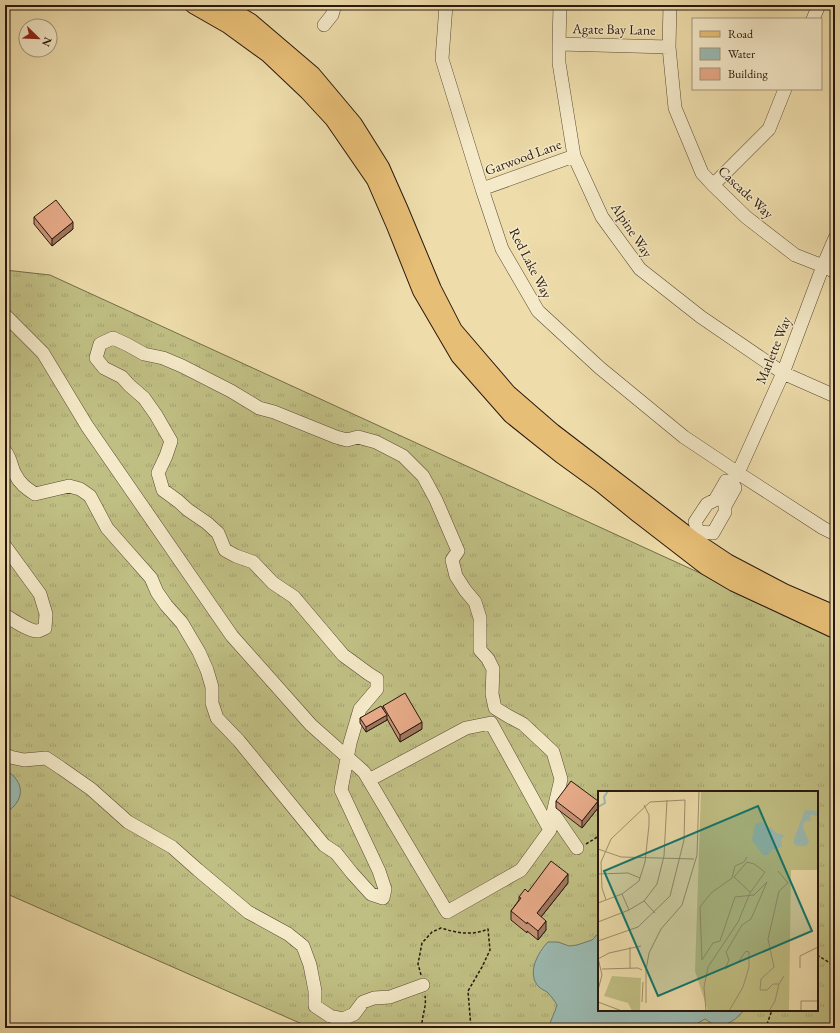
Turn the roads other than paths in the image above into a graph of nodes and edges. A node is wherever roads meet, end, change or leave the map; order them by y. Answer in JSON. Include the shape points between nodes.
{"nodes":[{"id":1,"x":193,"y":5,"type":"edge"},
{"id":2,"x":222,"y":5,"type":"edge"},
{"id":3,"x":335,"y":5,"type":"edge"},
{"id":4,"x":446,"y":5,"type":"edge"},
{"id":5,"x":560,"y":5,"type":"edge"},
{"id":6,"x":670,"y":5,"type":"edge"},
{"id":7,"x":819,"y":5,"type":"edge"},
{"id":8,"x":813,"y":18,"type":"edge"},
{"id":9,"x":324,"y":25,"type":"dead end"},
{"id":10,"x":559,"y":44,"type":"junction"},
{"id":11,"x":669,"y":46,"type":"junction"},
{"id":12,"x":785,"y":90,"type":"edge"},
{"id":13,"x":574,"y":156,"type":"junction"},
{"id":14,"x":713,"y":185,"type":"junction"},
{"id":15,"x":482,"y":189,"type":"junction"},
{"id":16,"x":835,"y":238,"type":"edge"},
{"id":17,"x":823,"y":266,"type":"junction"},
{"id":18,"x":835,"y":272,"type":"edge"},
{"id":19,"x":5,"y":315,"type":"edge"},
{"id":20,"x":782,"y":373,"type":"junction"},
{"id":21,"x":835,"y":396,"type":"edge"},
{"id":22,"x":5,"y":451,"type":"edge"},
{"id":23,"x":735,"y":477,"type":"junction"},
{"id":24,"x":720,"y":503,"type":"junction"},
{"id":25,"x":835,"y":534,"type":"edge"},
{"id":26,"x":692,"y":541,"type":"junction"},
{"id":27,"x":5,"y":546,"type":"edge"},
{"id":28,"x":835,"y":614,"type":"edge"},
{"id":29,"x":5,"y":615,"type":"edge"},
{"id":30,"x":835,"y":630,"type":"edge"},
{"id":31,"x":5,"y":754,"type":"edge"},
{"id":32,"x":347,"y":757,"type":"junction"},
{"id":33,"x":369,"y":780,"type":"junction"},
{"id":34,"x":577,"y":848,"type":"road end"},
{"id":35,"x":423,"y":985,"type":"road end"}],
"edges":[{"from":1,"to":26,"type":"main road","via":[[228,25],[268,54],[333,119],[375,180],[421,291],[455,350],[511,415],[639,514]]},
{"from":2,"to":26,"type":"main road","via":[[251,22],[312,74],[354,124],[381,167],[433,289],[454,330],[508,393],[553,432]]},
{"from":3,"to":9,"type":"street","via":[[332,15]]},
{"from":4,"to":15,"type":"street","name":"Red Lake Way","via":[[442,60]]},
{"from":5,"to":10,"type":"street","name":"Alpine Way"},
{"from":6,"to":11,"type":"street","name":"Cascade Way"},
{"from":7,"to":8,"type":"street"},
{"from":10,"to":11,"type":"street","name":"Agate Bay Lane"},
{"from":10,"to":13,"type":"street","name":"Alpine Way"},
{"from":11,"to":14,"type":"street","name":"Cascade Way","via":[[675,108],[702,173]]},
{"from":12,"to":14,"type":"street","via":[[769,130]]},
{"from":13,"to":15,"type":"street","name":"Garwood Lane"},
{"from":13,"to":20,"type":"street","name":"Alpine Way","via":[[602,217],[640,269],[701,317]]},
{"from":14,"to":17,"type":"street","name":"Cascade Way","via":[[746,218],[796,255]]},
{"from":15,"to":23,"type":"street","name":"Red Lake Way","via":[[502,248],[538,311],[600,368]]},
{"from":16,"to":17,"type":"street","name":"Marlette Way"},
{"from":17,"to":18,"type":"street","name":"Cascade Way"},
{"from":17,"to":20,"type":"street","name":"Marlette Way"},
{"from":19,"to":32,"type":"street","via":[[43,353],[87,426],[232,636],[311,725]]},
{"from":20,"to":21,"type":"street","name":"Alpine Way"},
{"from":20,"to":23,"type":"street","name":"Marlette Way"},
{"from":22,"to":32,"type":"street","via":[[24,487],[35,494],[70,486],[80,488],[90,496],[107,528],[151,578],[166,605],[182,623],[199,652],[212,687],[212,703],[217,718],[239,741],[324,845],[336,853],[372,894],[383,898],[385,889],[379,871],[341,790]]},
{"from":23,"to":24,"type":"street","name":"Marlette Way","via":[[736,488]]},
{"from":23,"to":25,"type":"street","name":"Red Lake Way"},
{"from":24,"to":26,"type":"street","via":[[707,504],[695,522]]},
{"from":24,"to":26,"type":"street","via":[[725,512],[713,533]]},
{"from":26,"to":28,"type":"main road","via":[[784,592]]},
{"from":26,"to":30,"type":"main road","via":[[705,566],[734,583]]},
{"from":27,"to":29,"type":"street","via":[[40,594],[46,614],[45,628],[38,631],[28,628]]},
{"from":31,"to":35,"type":"street","via":[[10,758],[24,760],[46,758],[91,789],[128,822],[172,847],[248,912],[288,934],[303,946],[310,965],[315,1006],[330,1016],[343,1019],[354,1014],[363,1002],[390,997]]},
{"from":32,"to":33,"type":"street"},
{"from":32,"to":34,"type":"street","via":[[360,708],[377,689],[377,679],[343,655],[294,597],[273,583],[253,562],[225,550],[218,533],[207,522],[163,490],[158,473],[171,441],[144,398],[122,377],[104,368],[96,358],[100,344],[113,338],[144,354],[182,366],[259,408],[336,437],[347,440],[358,437],[376,442],[403,456],[423,476],[458,551],[452,560],[456,576],[475,602],[480,618],[480,650],[493,669],[492,694],[495,708],[523,724],[552,752],[561,779],[553,813]]},
{"from":33,"to":33,"type":"street","via":[[447,912],[521,870],[550,830],[491,723],[466,728]]}]}
